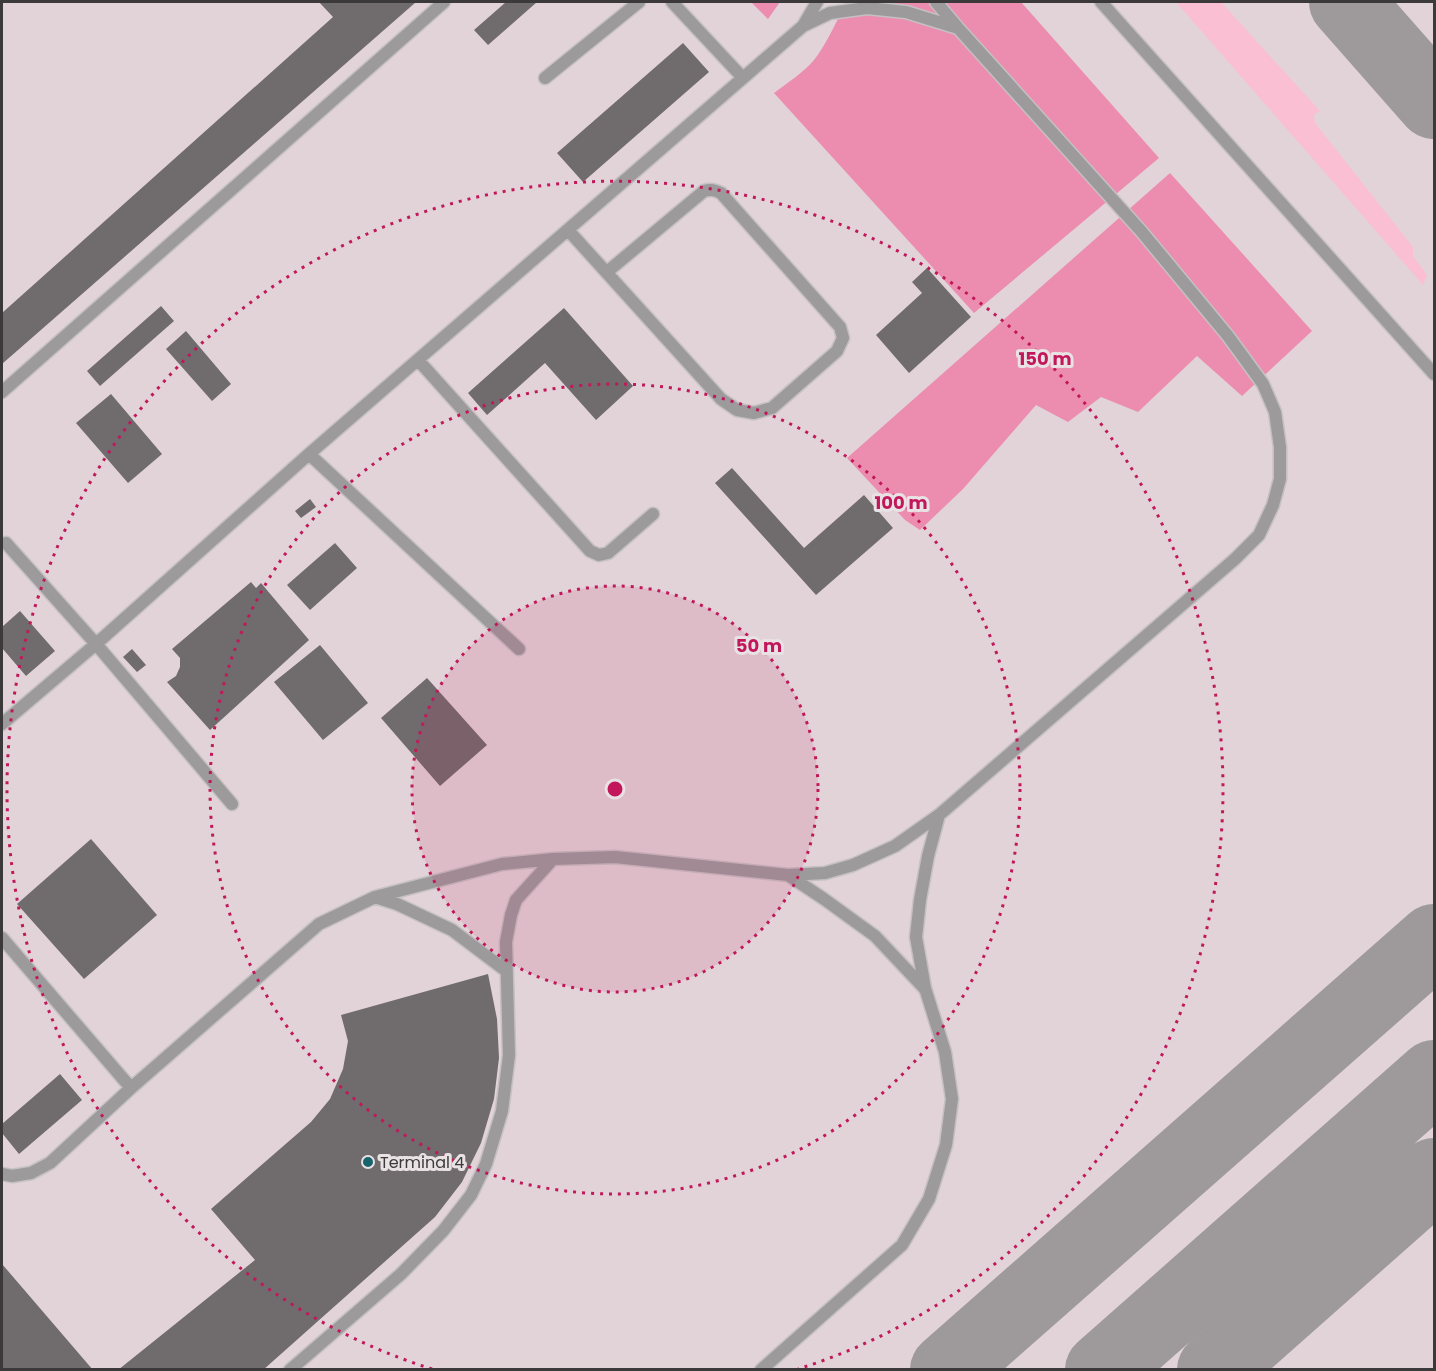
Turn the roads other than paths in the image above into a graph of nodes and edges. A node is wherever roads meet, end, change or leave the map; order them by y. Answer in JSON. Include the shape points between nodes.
{"nodes":[{"id":1,"x":444,"y":2,"type":"edge"},
{"id":2,"x":639,"y":2,"type":"edge"},
{"id":3,"x":672,"y":2,"type":"edge"},
{"id":4,"x":817,"y":2,"type":"edge"},
{"id":5,"x":936,"y":2,"type":"edge"},
{"id":6,"x":1101,"y":2,"type":"edge"},
{"id":7,"x":803,"y":26,"type":"junction"},
{"id":8,"x":958,"y":28,"type":"junction"},
{"id":9,"x":545,"y":78,"type":"dead end"},
{"id":10,"x":743,"y":78,"type":"junction"},
{"id":11,"x":568,"y":230,"type":"junction"},
{"id":12,"x":607,"y":272,"type":"junction"},
{"id":13,"x":418,"y":360,"type":"junction"},
{"id":14,"x":1434,"y":374,"type":"edge"},
{"id":15,"x":2,"y":392,"type":"edge"},
{"id":16,"x":309,"y":454,"type":"junction"},
{"id":17,"x":653,"y":514,"type":"dead end"},
{"id":18,"x":6,"y":543,"type":"dead end"},
{"id":19,"x":96,"y":644,"type":"junction"},
{"id":20,"x":519,"y":649,"type":"dead end"},
{"id":21,"x":2,"y":724,"type":"edge"},
{"id":22,"x":232,"y":804,"type":"dead end"},
{"id":23,"x":939,"y":815,"type":"junction"},
{"id":24,"x":553,"y":859,"type":"junction"},
{"id":25,"x":788,"y":875,"type":"junction"},
{"id":26,"x":375,"y":897,"type":"junction"},
{"id":27,"x":2,"y":939,"type":"edge"},
{"id":28,"x":505,"y":970,"type":"junction"},
{"id":29,"x":925,"y":988,"type":"junction"},
{"id":30,"x":131,"y":1088,"type":"junction"},
{"id":31,"x":2,"y":1174,"type":"edge"},
{"id":32,"x":290,"y":1370,"type":"edge"},
{"id":33,"x":761,"y":1370,"type":"edge"}],
"edges":[{"from":1,"to":15,"type":"lane"},
{"from":2,"to":9,"type":"lane"},
{"from":3,"to":10,"type":"lane"},
{"from":4,"to":7,"type":"lane"},
{"from":5,"to":8,"type":"lane"},
{"from":6,"to":14,"type":"lane"},
{"from":7,"to":8,"type":"lane","via":[[830,13],[867,8],[906,12]]},
{"from":7,"to":10,"type":"lane"},
{"from":8,"to":23,"type":"lane","via":[[1141,231],[1263,384],[1275,412],[1280,479],[1259,536]]},
{"from":10,"to":11,"type":"lane"},
{"from":11,"to":12,"type":"lane"},
{"from":11,"to":13,"type":"lane"},
{"from":12,"to":12,"type":"lane","via":[[721,399],[737,410],[754,413],[772,408],[837,351],[843,338],[840,327],[721,193],[711,189]]},
{"from":13,"to":16,"type":"lane"},
{"from":13,"to":17,"type":"lane","via":[[590,551],[608,554]]},
{"from":16,"to":19,"type":"lane"},
{"from":16,"to":20,"type":"lane"},
{"from":18,"to":19,"type":"lane"},
{"from":19,"to":21,"type":"lane"},
{"from":19,"to":22,"type":"lane"},
{"from":23,"to":25,"type":"lane","via":[[895,846],[853,865],[825,873]]},
{"from":23,"to":29,"type":"lane","via":[[928,856],[916,938]]},
{"from":24,"to":25,"type":"lane","via":[[615,857]]},
{"from":24,"to":26,"type":"lane","via":[[502,864]]},
{"from":24,"to":28,"type":"lane","via":[[516,900],[506,942]]},
{"from":25,"to":29,"type":"lane","via":[[875,936]]},
{"from":26,"to":28,"type":"lane","via":[[453,930]]},
{"from":26,"to":30,"type":"lane","via":[[319,924]]},
{"from":27,"to":30,"type":"lane"},
{"from":28,"to":32,"type":"lane","via":[[509,1055],[502,1111],[486,1164],[471,1195],[401,1274]]},
{"from":29,"to":33,"type":"lane","via":[[945,1052],[952,1099],[946,1145],[929,1198],[902,1245]]},
{"from":30,"to":31,"type":"lane","via":[[50,1163],[31,1173]]}]}
